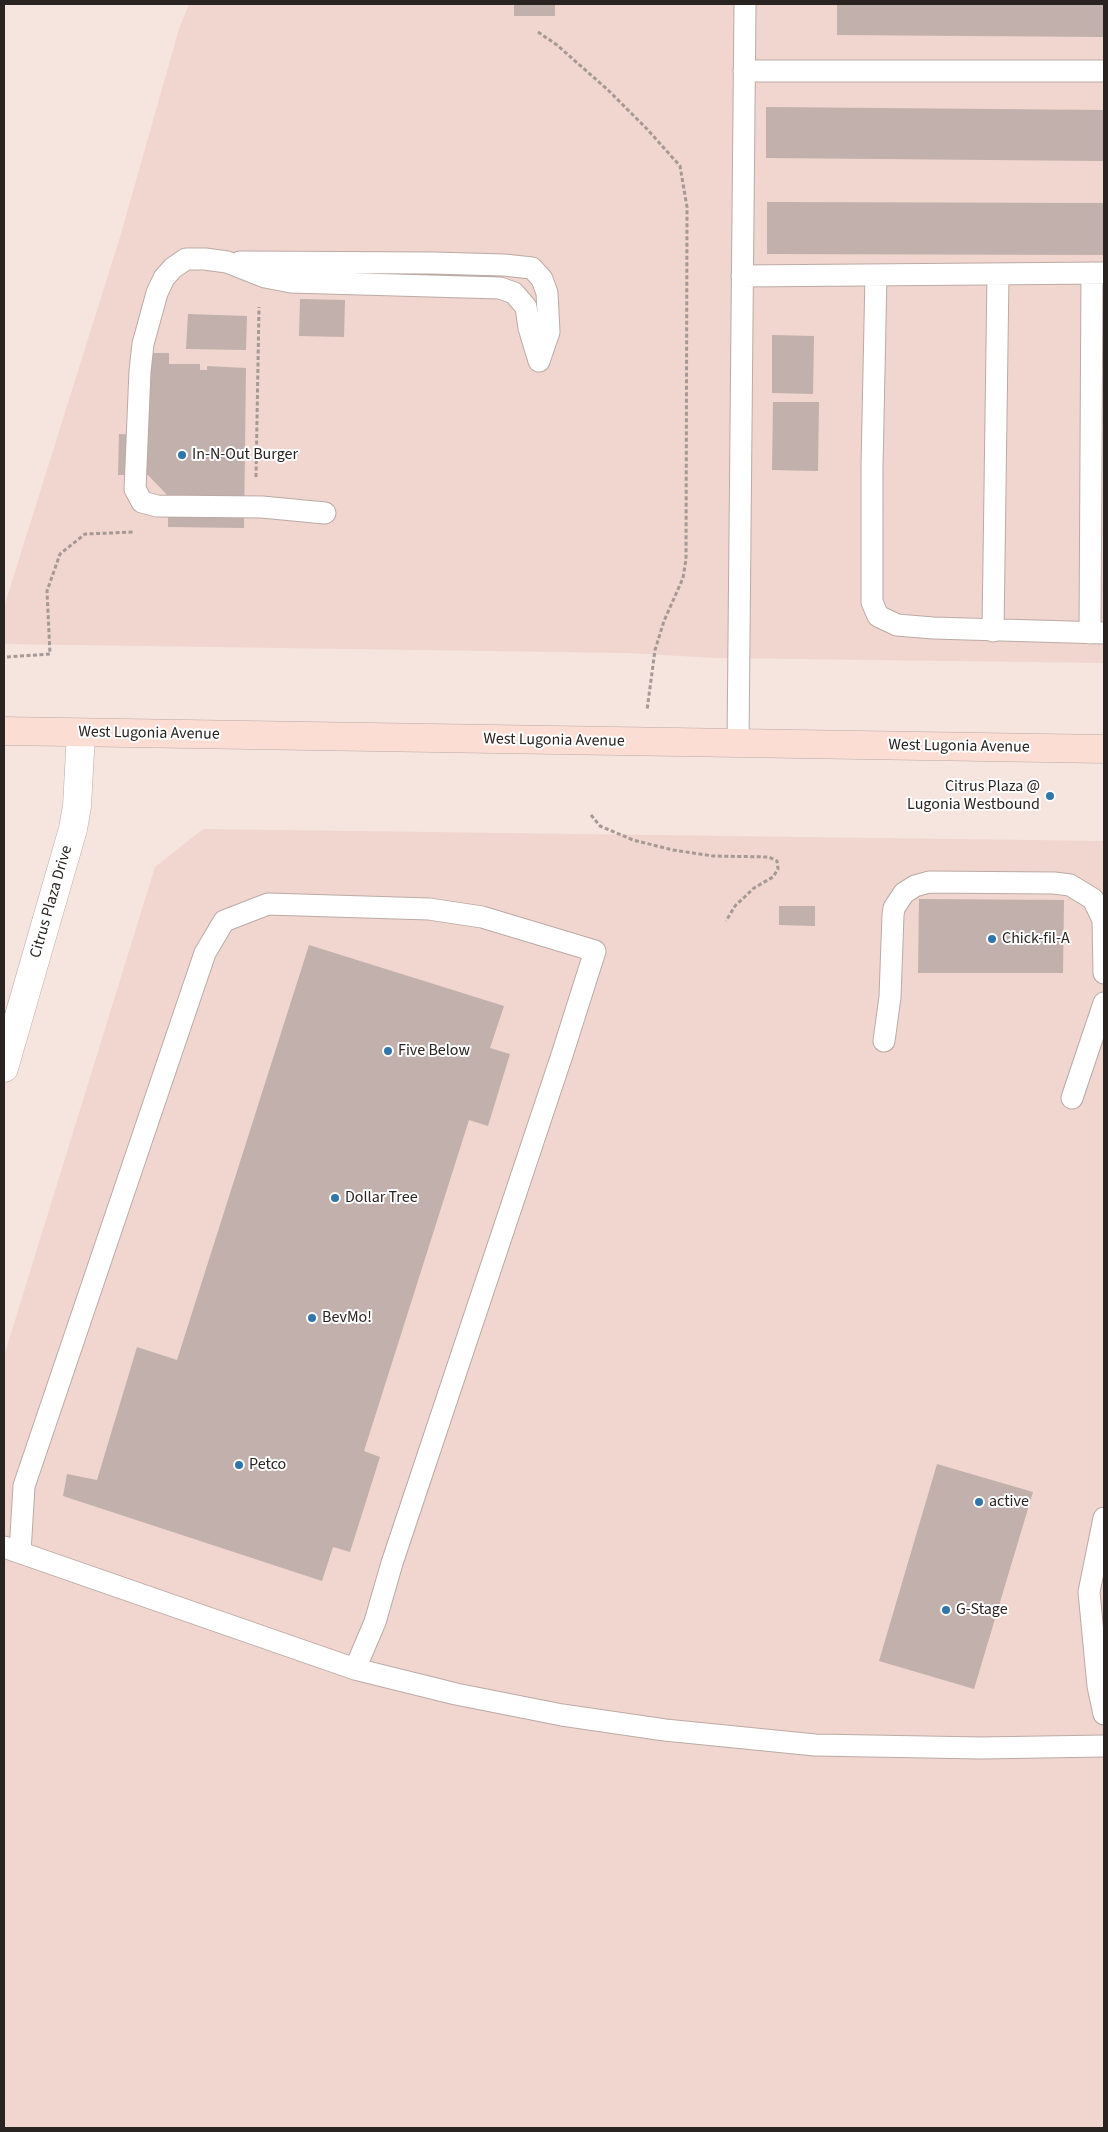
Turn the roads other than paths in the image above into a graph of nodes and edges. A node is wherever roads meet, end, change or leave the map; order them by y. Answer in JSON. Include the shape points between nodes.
{"nodes":[{"id":1,"x":745,"y":4,"type":"edge"},
{"id":2,"x":744,"y":71,"type":"junction"},
{"id":3,"x":1104,"y":71,"type":"edge"},
{"id":4,"x":227,"y":262,"type":"junction"},
{"id":5,"x":1098,"y":273,"type":"edge"},
{"id":6,"x":998,"y":274,"type":"junction"},
{"id":7,"x":876,"y":275,"type":"junction"},
{"id":8,"x":742,"y":276,"type":"junction"},
{"id":9,"x":325,"y":512,"type":"dead end"},
{"id":10,"x":993,"y":631,"type":"junction"},
{"id":11,"x":1097,"y":633,"type":"edge"},
{"id":12,"x":4,"y":731,"type":"edge"},
{"id":13,"x":81,"y":732,"type":"junction"},
{"id":14,"x":738,"y":744,"type":"junction"},
{"id":15,"x":1104,"y":749,"type":"edge"},
{"id":16,"x":1104,"y":973,"type":"edge"},
{"id":17,"x":1104,"y":1003,"type":"edge"},
{"id":18,"x":884,"y":1041,"type":"dead end"},
{"id":19,"x":4,"y":1068,"type":"edge"},
{"id":20,"x":1072,"y":1098,"type":"dead end"},
{"id":21,"x":1104,"y":1518,"type":"edge"},
{"id":22,"x":12,"y":1550,"type":"edge"},
{"id":23,"x":355,"y":1669,"type":"junction"},
{"id":24,"x":1104,"y":1714,"type":"edge"},
{"id":25,"x":1104,"y":1746,"type":"edge"}],
"edges":[{"from":1,"to":2,"type":"lane"},
{"from":2,"to":3,"type":"lane"},
{"from":2,"to":8,"type":"lane"},
{"from":4,"to":4,"type":"lane","via":[[504,264],[532,268],[542,279],[547,292],[549,332],[539,361],[526,307],[514,293],[500,288],[291,282],[265,277]]},
{"from":4,"to":9,"type":"lane","via":[[186,259],[164,278],[157,293],[143,344],[135,489],[142,502],[157,506],[262,507]]},
{"from":5,"to":6,"type":"lane"},
{"from":5,"to":11,"type":"lane"},
{"from":6,"to":7,"type":"lane"},
{"from":6,"to":10,"type":"lane"},
{"from":7,"to":8,"type":"lane"},
{"from":7,"to":10,"type":"lane","via":[[872,602],[878,616],[897,625]]},
{"from":8,"to":14,"type":"lane"},
{"from":10,"to":11,"type":"lane"},
{"from":12,"to":13,"type":"main road","name":"West Lugonia Avenue"},
{"from":13,"to":14,"type":"main road","name":"West Lugonia Avenue"},
{"from":13,"to":19,"type":"street","name":"Citrus Plaza Drive","via":[[73,829]]},
{"from":14,"to":15,"type":"main road","name":"West Lugonia Avenue"},
{"from":16,"to":18,"type":"lane","via":[[1103,920],[1093,899],[1070,885],[929,882],[915,886],[904,893],[894,908],[890,997]]},
{"from":17,"to":20,"type":"lane"},
{"from":21,"to":24,"type":"lane","via":[[1089,1592],[1098,1686]]},
{"from":22,"to":23,"type":"lane"},
{"from":22,"to":23,"type":"lane","via":[[24,1486],[205,953],[224,921],[268,904],[429,909],[482,917],[595,951],[392,1563],[376,1622]]},
{"from":23,"to":25,"type":"lane","via":[[562,1715],[664,1730],[815,1745]]}]}
